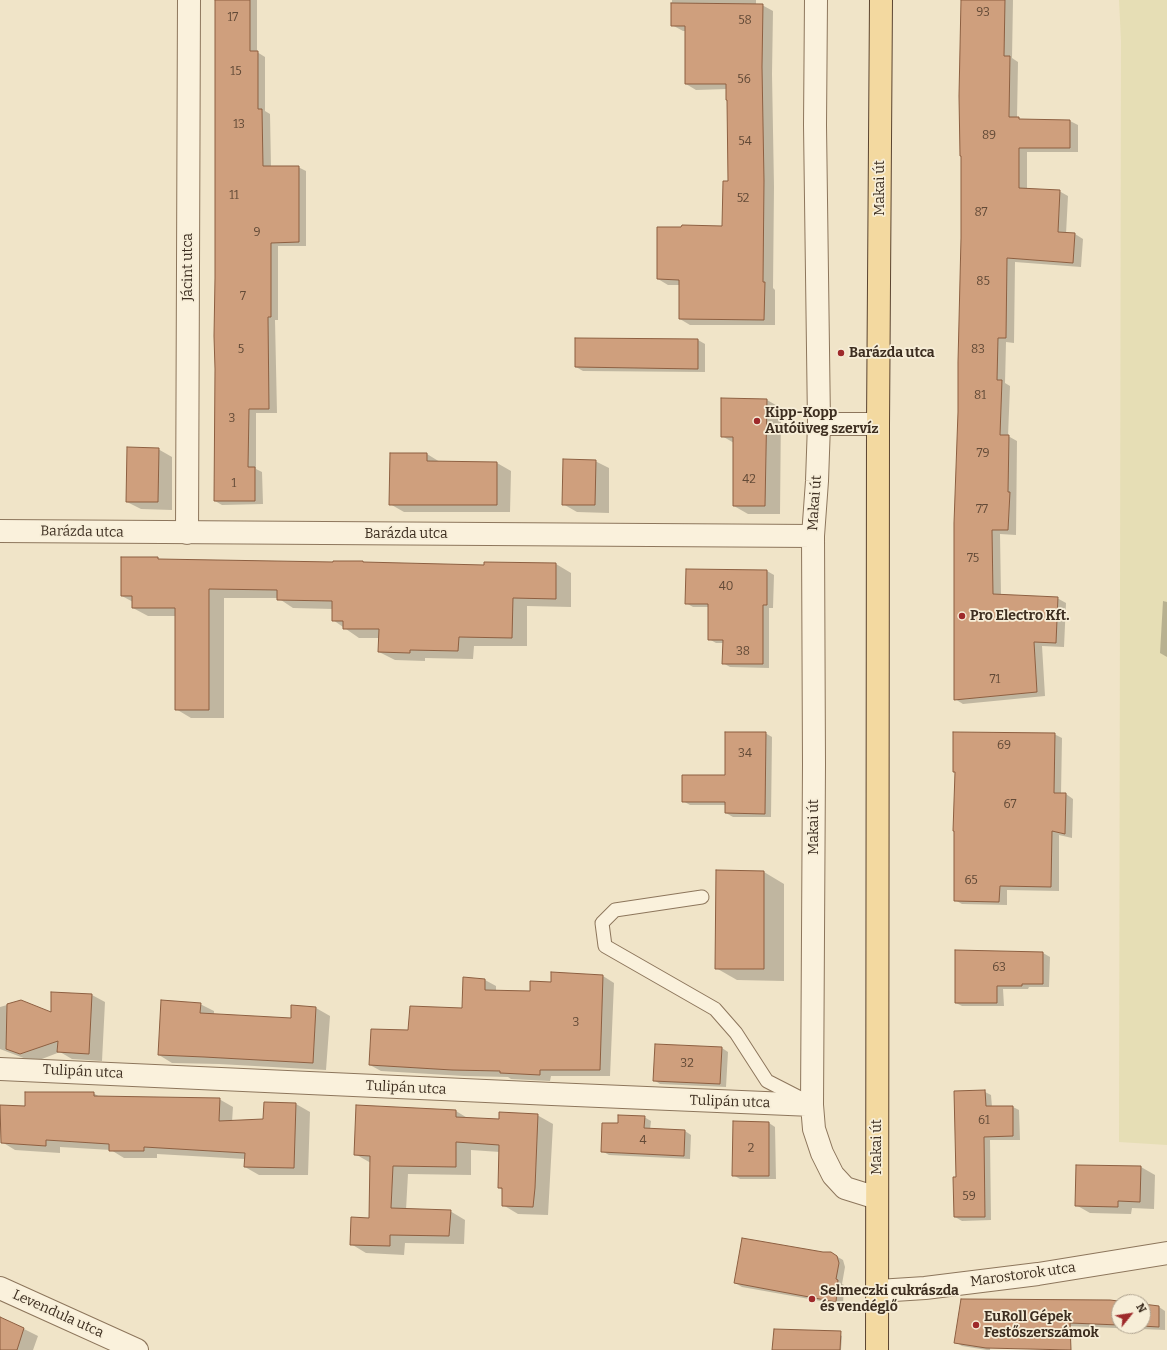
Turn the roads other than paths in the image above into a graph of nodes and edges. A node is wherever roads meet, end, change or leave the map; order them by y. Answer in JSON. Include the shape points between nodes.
{"nodes":[{"id":1,"x":189,"y":0,"type":"edge"},
{"id":2,"x":816,"y":0,"type":"edge"},
{"id":3,"x":881,"y":0,"type":"edge"},
{"id":4,"x":819,"y":424,"type":"junction"},
{"id":5,"x":878,"y":424,"type":"junction"},
{"id":6,"x":0,"y":531,"type":"edge"},
{"id":7,"x":187,"y":533,"type":"junction"},
{"id":8,"x":813,"y":536,"type":"junction"},
{"id":9,"x":702,"y":897,"type":"dead end"},
{"id":10,"x":0,"y":1069,"type":"edge"},
{"id":11,"x":812,"y":1105,"type":"junction"},
{"id":12,"x":877,"y":1198,"type":"junction"},
{"id":13,"x":1167,"y":1253,"type":"edge"},
{"id":14,"x":0,"y":1288,"type":"edge"},
{"id":15,"x":878,"y":1291,"type":"junction"},
{"id":16,"x":137,"y":1350,"type":"edge"},
{"id":17,"x":878,"y":1350,"type":"edge"}],
"edges":[{"from":1,"to":7,"type":"street","name":"Jácint utca"},
{"from":2,"to":4,"type":"street","name":"Makai út"},
{"from":3,"to":5,"type":"main road","name":"Makai út"},
{"from":4,"to":5,"type":"street"},
{"from":4,"to":8,"type":"street","name":"Makai út"},
{"from":5,"to":12,"type":"main road","name":"Makai út"},
{"from":6,"to":7,"type":"street","name":"Barázda utca"},
{"from":7,"to":8,"type":"street","name":"Barázda utca"},
{"from":8,"to":11,"type":"street","name":"Makai út"},
{"from":9,"to":11,"type":"lane","via":[[615,910],[602,924],[605,946],[715,1010],[736,1033],[767,1081]]},
{"from":10,"to":11,"type":"street","name":"Tulipán utca"},
{"from":11,"to":12,"type":"street","name":"Makai út","via":[[814,1129],[822,1154],[833,1175],[845,1188]]},
{"from":12,"to":15,"type":"main road","name":"Makai út"},
{"from":13,"to":15,"type":"street","name":"Marostorok utca","via":[[1038,1274]]},
{"from":14,"to":16,"type":"street","name":"Levendula utca"},
{"from":15,"to":17,"type":"main road","name":"Makai út"}]}
